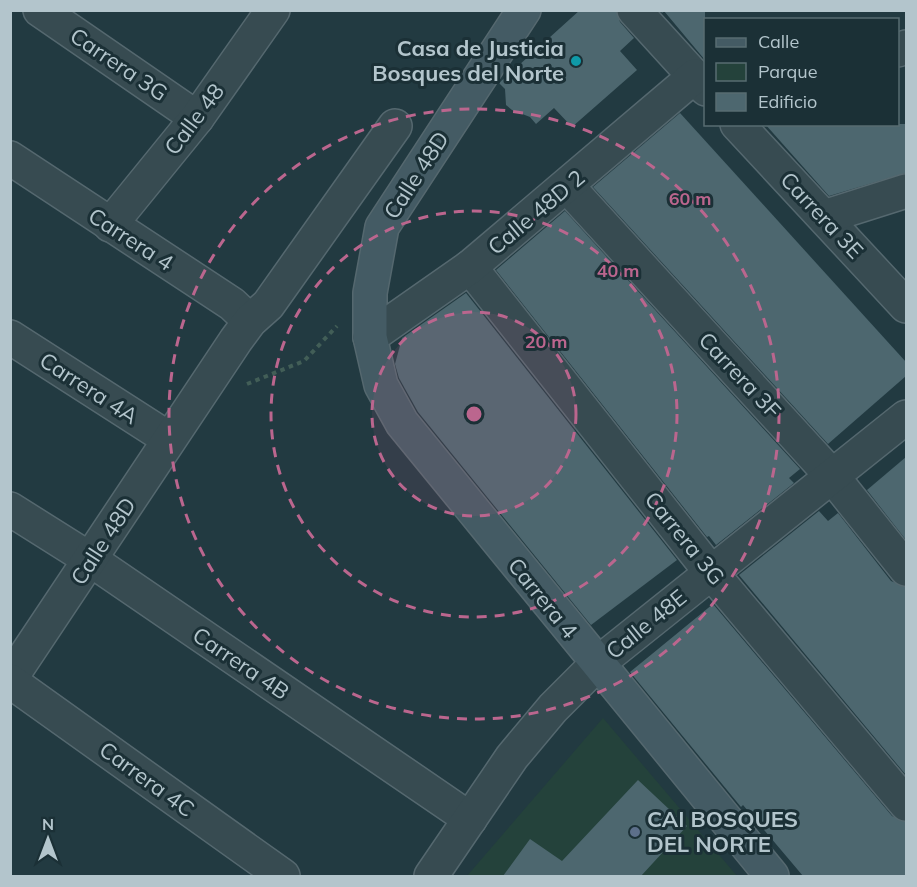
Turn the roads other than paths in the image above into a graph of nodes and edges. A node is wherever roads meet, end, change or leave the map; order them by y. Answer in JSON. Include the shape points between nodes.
{"nodes":[{"id":1,"x":40,"y":10,"type":"edge"},
{"id":2,"x":273,"y":10,"type":"edge"},
{"id":3,"x":524,"y":10,"type":"edge"},
{"id":4,"x":634,"y":10,"type":"edge"},
{"id":5,"x":700,"y":83,"type":"edge"},
{"id":6,"x":197,"y":118,"type":"junction"},
{"id":7,"x":395,"y":126,"type":"dead end"},
{"id":8,"x":739,"y":126,"type":"edge"},
{"id":9,"x":10,"y":158,"type":"edge"},
{"id":10,"x":567,"y":186,"type":"junction"},
{"id":11,"x":906,"y":191,"type":"edge"},
{"id":12,"x":824,"y":217,"type":"junction"},
{"id":13,"x":110,"y":225,"type":"junction"},
{"id":14,"x":470,"y":267,"type":"junction"},
{"id":15,"x":370,"y":293,"type":"joint"},
{"id":16,"x":906,"y":306,"type":"edge"},
{"id":17,"x":250,"y":321,"type":"junction"},
{"id":18,"x":10,"y":337,"type":"edge"},
{"id":19,"x":370,"y":337,"type":"junction"},
{"id":20,"x":906,"y":417,"type":"edge"},
{"id":21,"x":169,"y":439,"type":"junction"},
{"id":22,"x":832,"y":476,"type":"junction"},
{"id":23,"x":10,"y":508,"type":"edge"},
{"id":24,"x":91,"y":560,"type":"junction"},
{"id":25,"x":906,"y":569,"type":"edge"},
{"id":26,"x":710,"y":571,"type":"junction"},
{"id":27,"x":597,"y":664,"type":"junction"},
{"id":28,"x":10,"y":680,"type":"edge"},
{"id":29,"x":906,"y":804,"type":"edge"},
{"id":30,"x":470,"y":819,"type":"junction"},
{"id":31,"x":283,"y":876,"type":"edge"},
{"id":32,"x":431,"y":876,"type":"edge"},
{"id":33,"x":772,"y":876,"type":"edge"}],
"edges":[{"from":1,"to":6,"type":"street","name":"Carrera 3G"},
{"from":2,"to":6,"type":"street","name":"Calle 48"},
{"from":3,"to":15,"type":"main road","name":"Calle 48D","via":[[382,227]]},
{"from":4,"to":5,"type":"street"},
{"from":5,"to":10,"type":"street","name":"Calle 48D 2"},
{"from":6,"to":13,"type":"street","name":"Calle 48"},
{"from":7,"to":17,"type":"street","name":"Calle 48D","via":[[268,305]]},
{"from":8,"to":12,"type":"street","name":"Carrera 3E"},
{"from":9,"to":13,"type":"street","name":"Carrera 4"},
{"from":10,"to":14,"type":"street","name":"Calle 48D 2"},
{"from":10,"to":22,"type":"street","name":"Carrera 3F"},
{"from":11,"to":12,"type":"street"},
{"from":12,"to":16,"type":"street","name":"Carrera 3E"},
{"from":13,"to":17,"type":"street","name":"Carrera 4","via":[[232,304]]},
{"from":14,"to":19,"type":"street","name":"Calle 48D 2"},
{"from":14,"to":26,"type":"street","name":"Carrera 3G"},
{"from":15,"to":19,"type":"main road","name":"Carrera 4"},
{"from":17,"to":21,"type":"street","name":"Calle 48D"},
{"from":18,"to":21,"type":"street","name":"Carrera 4A"},
{"from":19,"to":27,"type":"main road","name":"Carrera 4","via":[[381,385],[402,423]]},
{"from":20,"to":22,"type":"street","name":"Calle 48E"},
{"from":21,"to":24,"type":"street","name":"Calle 48D"},
{"from":22,"to":25,"type":"street","name":"Carrera 3F"},
{"from":22,"to":26,"type":"street","name":"Calle 48E"},
{"from":23,"to":24,"type":"street","name":"Carrera 4B"},
{"from":24,"to":28,"type":"street","name":"Calle 48D"},
{"from":24,"to":30,"type":"street","name":"Carrera 4B"},
{"from":26,"to":27,"type":"street","name":"Calle 48E"},
{"from":26,"to":29,"type":"street","name":"Carrera 3G"},
{"from":27,"to":30,"type":"street","name":"Calle 48E","via":[[512,757]]},
{"from":27,"to":33,"type":"main road","name":"Carrera 4"},
{"from":28,"to":31,"type":"street","name":"Carrera 4C"},
{"from":30,"to":32,"type":"street","name":"Calle 48E"}]}
